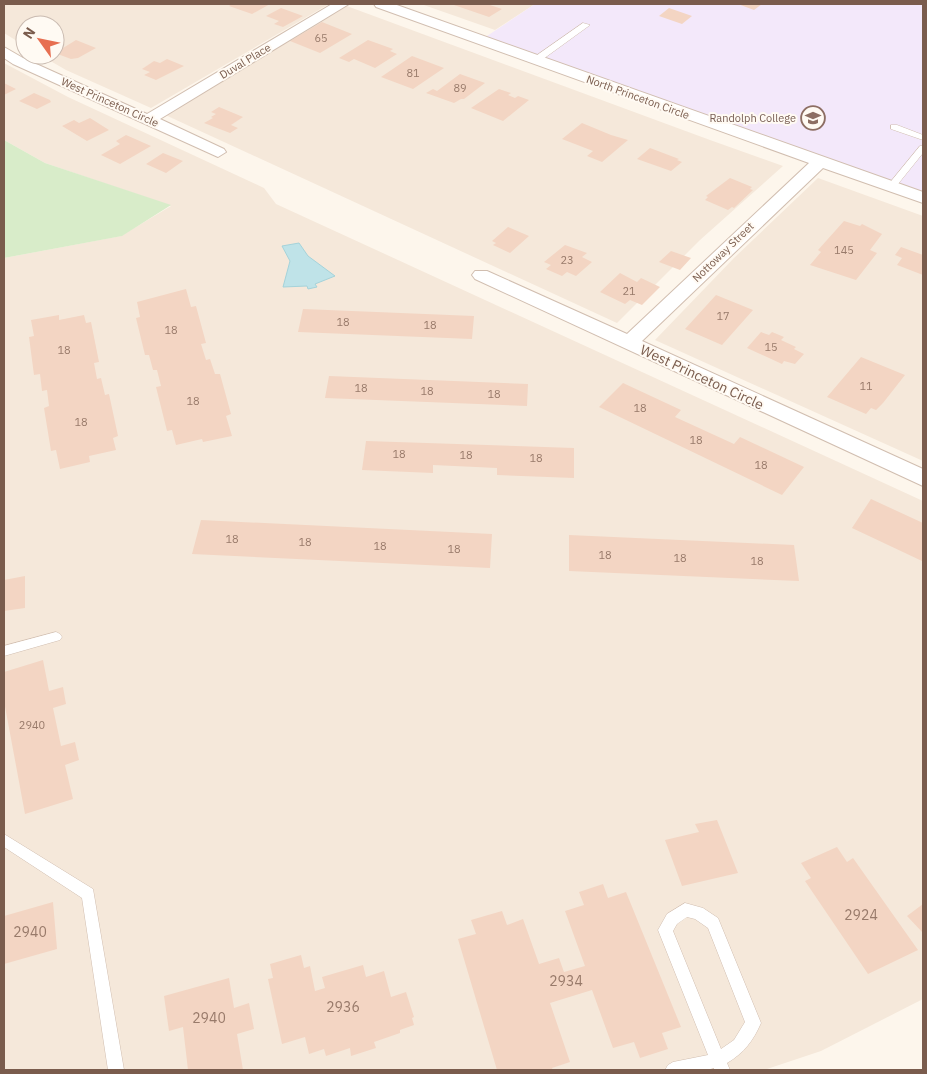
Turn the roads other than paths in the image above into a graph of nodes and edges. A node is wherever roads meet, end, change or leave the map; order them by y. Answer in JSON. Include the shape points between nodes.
{"nodes":[{"id":1,"x":342,"y":4,"type":"edge"},
{"id":2,"x":381,"y":4,"type":"edge"},
{"id":3,"x":586,"y":25,"type":"dead end"},
{"id":4,"x":4,"y":51,"type":"edge"},
{"id":5,"x":536,"y":60,"type":"junction"},
{"id":6,"x":149,"y":118,"type":"junction"},
{"id":7,"x":894,"y":127,"type":"dead end"},
{"id":8,"x":923,"y":138,"type":"edge"},
{"id":9,"x":923,"y":148,"type":"edge"},
{"id":10,"x":218,"y":152,"type":"dead end"},
{"id":11,"x":819,"y":162,"type":"junction"},
{"id":12,"x":890,"y":187,"type":"junction"},
{"id":13,"x":923,"y":197,"type":"edge"},
{"id":14,"x":481,"y":275,"type":"dead end"},
{"id":15,"x":629,"y":343,"type":"junction"},
{"id":16,"x":923,"y":478,"type":"edge"},
{"id":17,"x":56,"y":637,"type":"dead end"},
{"id":18,"x":4,"y":651,"type":"edge"},
{"id":19,"x":4,"y":840,"type":"edge"},
{"id":20,"x":720,"y":1065,"type":"edge"},
{"id":21,"x":116,"y":1070,"type":"edge"},
{"id":22,"x":673,"y":1070,"type":"edge"}],
"edges":[{"from":1,"to":6,"type":"street","name":"Duval Place"},
{"from":2,"to":5,"type":"street","name":"North Princeton Circle"},
{"from":3,"to":5,"type":"lane"},
{"from":4,"to":6,"type":"street","name":"West Princeton Circle","via":[[18,61]]},
{"from":5,"to":11,"type":"street","name":"North Princeton Circle"},
{"from":6,"to":10,"type":"street","name":"West Princeton Circle"},
{"from":7,"to":8,"type":"lane"},
{"from":9,"to":12,"type":"lane"},
{"from":11,"to":12,"type":"street","name":"North Princeton Circle"},
{"from":11,"to":15,"type":"street","name":"Nottoway Street"},
{"from":12,"to":13,"type":"street","name":"North Princeton Circle"},
{"from":14,"to":15,"type":"street","name":"West Princeton Circle"},
{"from":15,"to":16,"type":"street","name":"West Princeton Circle"},
{"from":17,"to":18,"type":"lane"},
{"from":19,"to":21,"type":"lane","via":[[88,894]]},
{"from":20,"to":20,"type":"lane","via":[[665,930],[672,919],[685,910],[698,913],[713,923],[753,1023],[747,1038]]},
{"from":20,"to":22,"type":"lane"}]}
